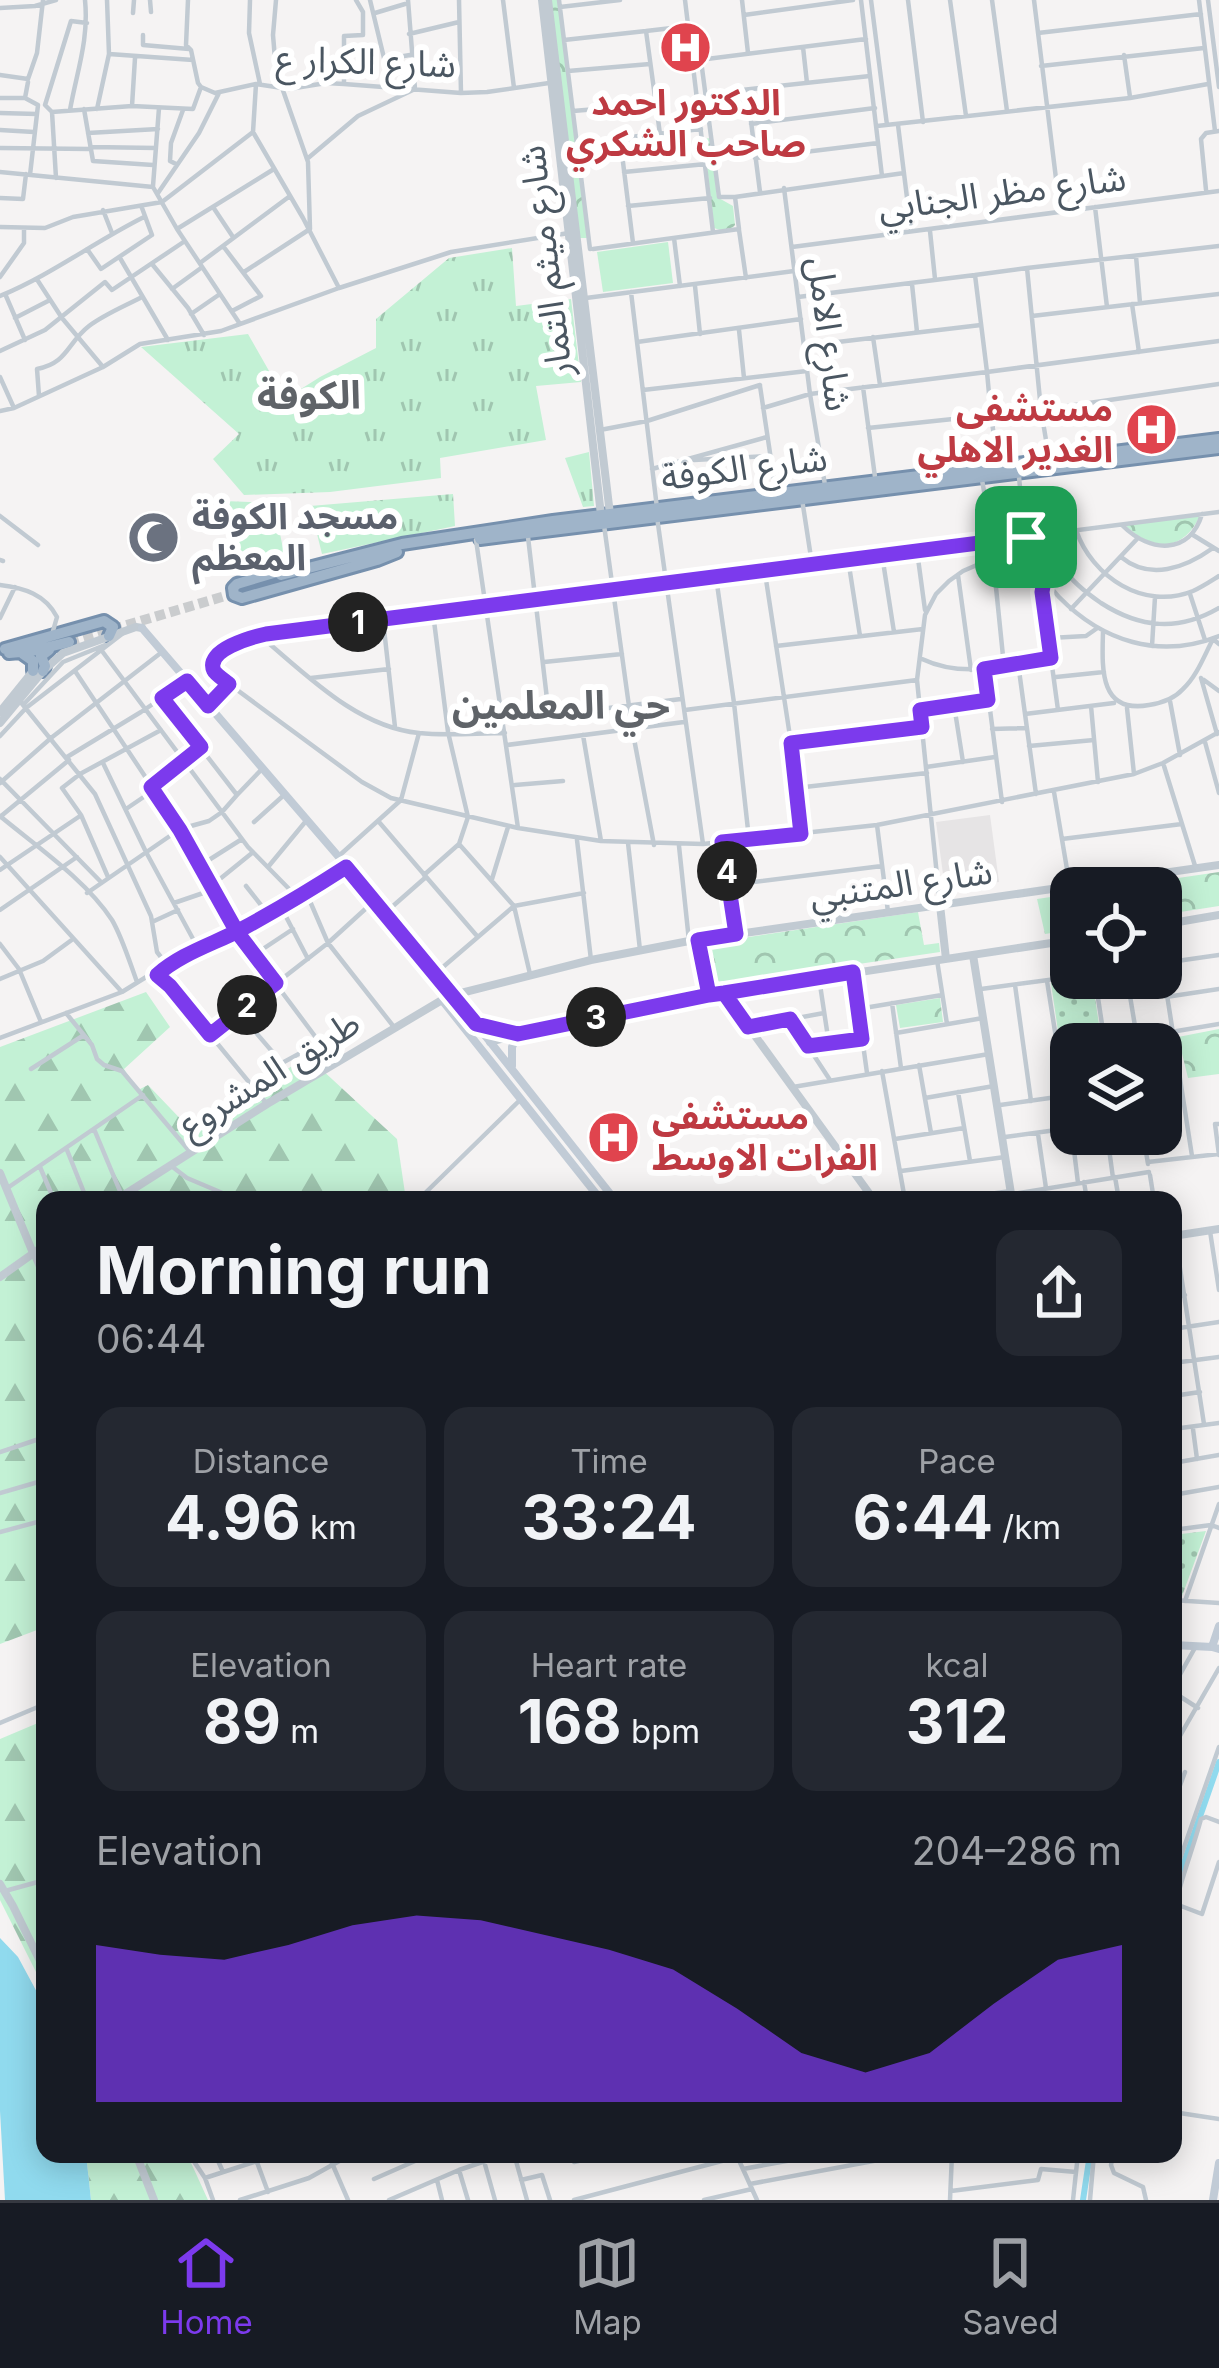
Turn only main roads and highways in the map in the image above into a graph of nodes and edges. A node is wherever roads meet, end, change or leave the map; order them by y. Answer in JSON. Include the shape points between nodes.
{"nodes":[{"id":1,"x":1219,"y":439,"type":"edge"},
{"id":2,"x":1169,"y":445,"type":"junction"},
{"id":3,"x":1219,"y":448,"type":"edge"},
{"id":4,"x":1131,"y":449,"type":"junction"},
{"id":5,"x":1155,"y":456,"type":"junction"},
{"id":6,"x":1120,"y":460,"type":"junction"},
{"id":7,"x":855,"y":487,"type":"junction"},
{"id":8,"x":832,"y":489,"type":"junction"},
{"id":9,"x":657,"y":512,"type":"junction"},
{"id":10,"x":554,"y":525,"type":"junction"},
{"id":11,"x":396,"y":549,"type":"junction"},
{"id":12,"x":282,"y":577,"type":"tunnel mouth"},
{"id":13,"x":142,"y":628,"type":"road end"},
{"id":14,"x":67,"y":640,"type":"junction"},
{"id":15,"x":110,"y":640,"type":"road end"},
{"id":16,"x":2,"y":650,"type":"edge"},
{"id":17,"x":20,"y":653,"type":"junction"},
{"id":18,"x":453,"y":995,"type":"junction"},
{"id":19,"x":476,"y":1024,"type":"junction"},
{"id":20,"x":513,"y":1072,"type":"junction"},
{"id":21,"x":594,"y":1191,"type":"edge"},
{"id":22,"x":608,"y":1191,"type":"edge"},
{"id":23,"x":1219,"y":1626,"type":"edge"},
{"id":24,"x":1182,"y":1645,"type":"edge"},
{"id":25,"x":1216,"y":1648,"type":"edge"},
{"id":26,"x":1219,"y":2163,"type":"edge"},
{"id":27,"x":1213,"y":2200,"type":"edge"}],
"edges":[{"from":1,"to":2,"type":"highway","name":"شارع الكوفة"},
{"from":2,"to":4,"type":"highway","name":"شارع الكوفة"},
{"from":2,"to":5,"type":"highway","via":[[1150,451]]},
{"from":3,"to":5,"type":"highway","name":"شارع الكوفة"},
{"from":4,"to":6,"type":"highway","via":[[1136,455]]},
{"from":4,"to":7,"type":"highway","name":"شارع الكوفة"},
{"from":5,"to":6,"type":"highway","name":"شارع الكوفة"},
{"from":6,"to":7,"type":"highway","name":"شارع الكوفة"},
{"from":7,"to":8,"type":"highway","name":"شارع الكوفة"},
{"from":8,"to":9,"type":"highway","name":"شارع الكوفة"},
{"from":8,"to":9,"type":"highway","name":"شارع الكوفة"},
{"from":9,"to":10,"type":"highway","name":"شارع الكوفة"},
{"from":10,"to":11,"type":"highway","name":"شارع الكوفة"},
{"from":10,"to":11,"type":"highway","name":"شارع الكوفة"},
{"from":11,"to":11,"type":"highway","via":[[316,561],[233,591],[242,598]]},
{"from":11,"to":12,"type":"highway","name":"شارع الكوفة"},
{"from":13,"to":18,"type":"main road"},
{"from":14,"to":16,"type":"highway"},
{"from":14,"to":17,"type":"highway"},
{"from":14,"to":17,"type":"highway","via":[[43,654],[38,671]]},
{"from":15,"to":16,"type":"highway","via":[[113,627],[104,621]]},
{"from":16,"to":17,"type":"highway"},
{"from":18,"to":19,"type":"main road"},
{"from":18,"to":21,"type":"main road","name":"طريق المشروع","via":[[442,1000]]},
{"from":19,"to":20,"type":"main road"},
{"from":19,"to":20,"type":"main road","via":[[518,1034]]},
{"from":20,"to":22,"type":"main road"},
{"from":23,"to":25,"type":"main road"},
{"from":24,"to":25,"type":"main road"},
{"from":26,"to":27,"type":"main road"}]}
